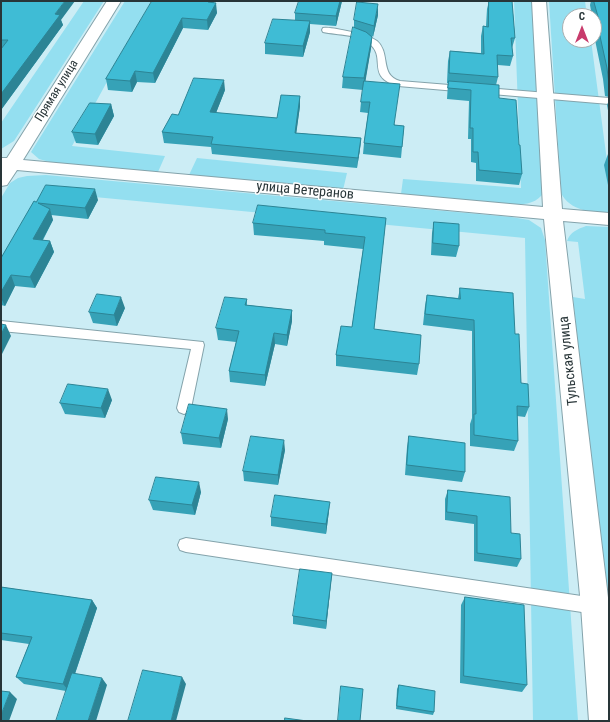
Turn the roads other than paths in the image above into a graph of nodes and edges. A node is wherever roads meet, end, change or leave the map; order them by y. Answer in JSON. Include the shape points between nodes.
{"nodes":[{"id":1,"x":114,"y":1,"type":"edge"},
{"id":2,"x":539,"y":1,"type":"edge"},
{"id":3,"x":326,"y":30,"type":"dead end"},
{"id":4,"x":546,"y":95,"type":"junction"},
{"id":5,"x":609,"y":101,"type":"edge"},
{"id":6,"x":6,"y":164,"type":"edge"},
{"id":7,"x":1,"y":181,"type":"edge"},
{"id":8,"x":553,"y":214,"type":"junction"},
{"id":9,"x":609,"y":219,"type":"edge"},
{"id":10,"x":1,"y":326,"type":"edge"},
{"id":11,"x":184,"y":408,"type":"dead end"},
{"id":12,"x":186,"y":545,"type":"dead end"},
{"id":13,"x":595,"y":606,"type":"junction"},
{"id":14,"x":604,"y":721,"type":"edge"}],
"edges":[{"from":1,"to":6,"type":"street","name":"Прямая улица"},
{"from":2,"to":4,"type":"street","name":"Тульская улица"},
{"from":3,"to":4,"type":"lane","via":[[374,43],[381,52],[383,72],[389,80],[401,84]]},
{"from":4,"to":5,"type":"lane"},
{"from":4,"to":8,"type":"street","name":"Тульская улица"},
{"from":6,"to":7,"type":"street","name":"Прямая улица"},
{"from":6,"to":8,"type":"street","name":"улица Ветеранов"},
{"from":8,"to":9,"type":"street","name":"улица Ветеранов"},
{"from":8,"to":13,"type":"street","name":"Тульская улица"},
{"from":10,"to":11,"type":"lane","via":[[198,345]]},
{"from":12,"to":13,"type":"lane"},
{"from":13,"to":14,"type":"street","name":"Тульская улица"}]}
